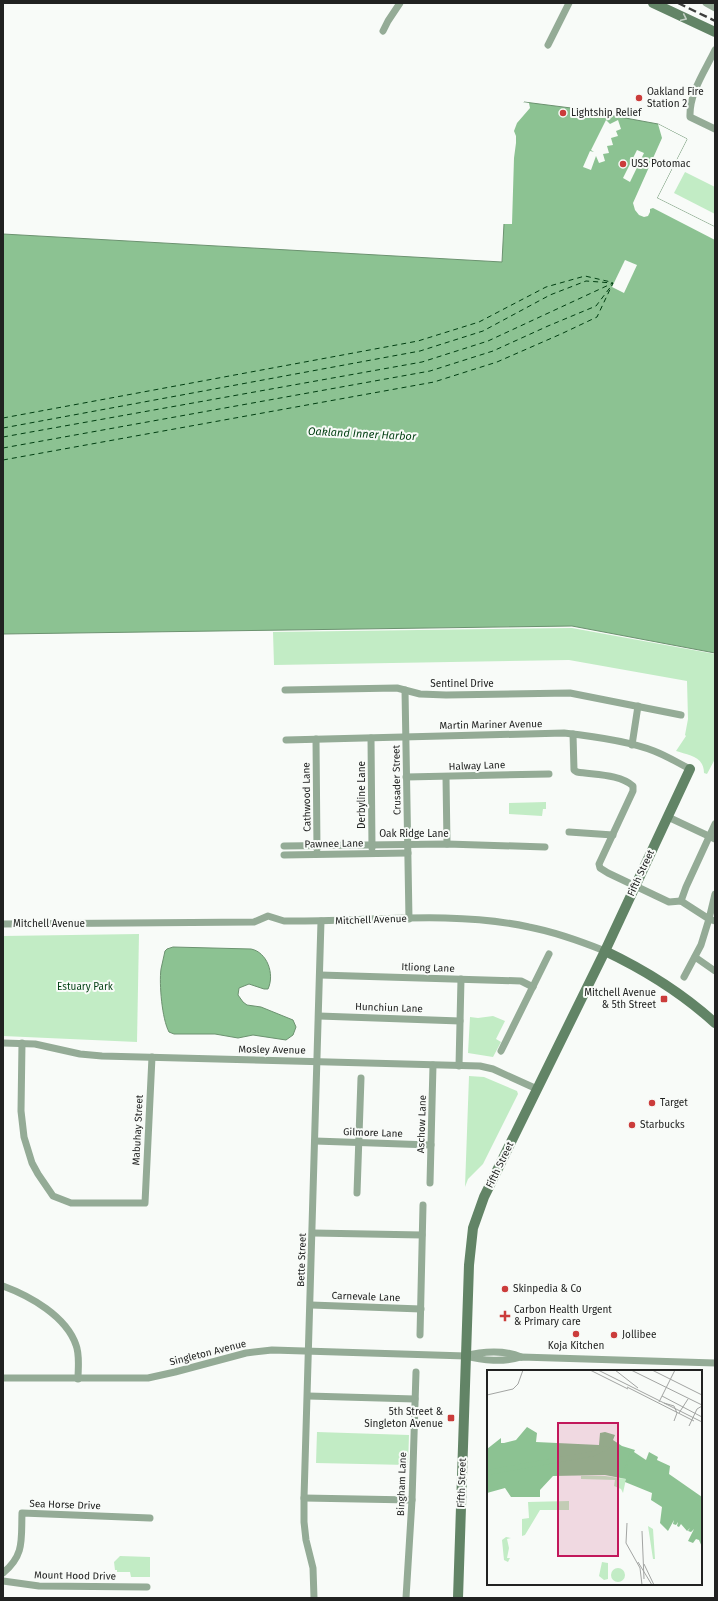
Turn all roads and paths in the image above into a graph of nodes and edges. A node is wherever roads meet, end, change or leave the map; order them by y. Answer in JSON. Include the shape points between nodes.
{"nodes":[{"id":1,"x":400,"y":3,"type":"edge"},
{"id":2,"x":569,"y":3,"type":"edge"},
{"id":3,"x":653,"y":3,"type":"edge"},
{"id":4,"x":706,"y":3,"type":"edge"},
{"id":5,"x":715,"y":8,"type":"edge"},
{"id":6,"x":383,"y":31,"type":"dead end"},
{"id":7,"x":715,"y":32,"type":"edge"},
{"id":8,"x":548,"y":45,"type":"dead end"},
{"id":9,"x":715,"y":50,"type":"edge"},
{"id":10,"x":715,"y":129,"type":"edge"},
{"id":11,"x":285,"y":690,"type":"dead end"},
{"id":12,"x":405,"y":690,"type":"junction"},
{"id":13,"x":638,"y":706,"type":"junction"},
{"id":14,"x":681,"y":715,"type":"dead end"},
{"id":15,"x":573,"y":734,"type":"junction"},
{"id":16,"x":406,"y":737,"type":"junction"},
{"id":17,"x":371,"y":738,"type":"junction"},
{"id":18,"x":316,"y":739,"type":"junction"},
{"id":19,"x":286,"y":740,"type":"dead end"},
{"id":20,"x":632,"y":745,"type":"junction"},
{"id":21,"x":690,"y":769,"type":"joint"},
{"id":22,"x":549,"y":774,"type":"dead end"},
{"id":23,"x":406,"y":777,"type":"junction"},
{"id":24,"x":446,"y":777,"type":"junction"},
{"id":25,"x":668,"y":817,"type":"junction"},
{"id":26,"x":715,"y":824,"type":"edge"},
{"id":27,"x":569,"y":832,"type":"dead end"},
{"id":28,"x":613,"y":835,"type":"junction"},
{"id":29,"x":712,"y":838,"type":"edge"},
{"id":30,"x":372,"y":844,"type":"junction"},
{"id":31,"x":447,"y":844,"type":"junction"},
{"id":32,"x":408,"y":845,"type":"junction"},
{"id":33,"x":284,"y":846,"type":"dead end"},
{"id":34,"x":317,"y":846,"type":"junction"},
{"id":35,"x":545,"y":847,"type":"dead end"},
{"id":36,"x":372,"y":853,"type":"junction"},
{"id":37,"x":408,"y":853,"type":"junction"},
{"id":38,"x":318,"y":854,"type":"junction"},
{"id":39,"x":284,"y":855,"type":"dead end"},
{"id":40,"x":635,"y":886,"type":"junction"},
{"id":41,"x":715,"y":894,"type":"edge"},
{"id":42,"x":681,"y":901,"type":"junction"},
{"id":43,"x":409,"y":919,"type":"junction"},
{"id":44,"x":712,"y":920,"type":"edge"},
{"id":45,"x":321,"y":921,"type":"junction"},
{"id":46,"x":3,"y":924,"type":"edge"},
{"id":47,"x":604,"y":951,"type":"junction"},
{"id":48,"x":550,"y":954,"type":"dead end"},
{"id":49,"x":695,"y":957,"type":"junction"},
{"id":50,"x":715,"y":971,"type":"edge"},
{"id":51,"x":320,"y":975,"type":"junction"},
{"id":52,"x":684,"y":976,"type":"dead end"},
{"id":53,"x":461,"y":979,"type":"junction"},
{"id":54,"x":533,"y":987,"type":"junction"},
{"id":55,"x":319,"y":1016,"type":"junction"},
{"id":56,"x":460,"y":1021,"type":"junction"},
{"id":57,"x":715,"y":1023,"type":"edge"},
{"id":58,"x":3,"y":1043,"type":"edge"},
{"id":59,"x":22,"y":1043,"type":"junction"},
{"id":60,"x":501,"y":1051,"type":"dead end"},
{"id":61,"x":152,"y":1057,"type":"junction"},
{"id":62,"x":317,"y":1061,"type":"junction"},
{"id":63,"x":433,"y":1065,"type":"junction"},
{"id":64,"x":459,"y":1066,"type":"junction"},
{"id":65,"x":360,"y":1078,"type":"dead end"},
{"id":66,"x":537,"y":1089,"type":"junction"},
{"id":67,"x":315,"y":1141,"type":"junction"},
{"id":68,"x":359,"y":1143,"type":"junction"},
{"id":69,"x":431,"y":1145,"type":"junction"},
{"id":70,"x":430,"y":1183,"type":"dead end"},
{"id":71,"x":357,"y":1193,"type":"dead end"},
{"id":72,"x":423,"y":1205,"type":"dead end"},
{"id":73,"x":313,"y":1233,"type":"junction"},
{"id":74,"x":422,"y":1235,"type":"junction"},
{"id":75,"x":3,"y":1286,"type":"edge"},
{"id":76,"x":311,"y":1305,"type":"junction"},
{"id":77,"x":421,"y":1309,"type":"junction"},
{"id":78,"x":420,"y":1335,"type":"dead end"},
{"id":79,"x":309,"y":1351,"type":"junction"},
{"id":80,"x":466,"y":1356,"type":"junction"},
{"id":81,"x":715,"y":1363,"type":"edge"},
{"id":82,"x":416,"y":1372,"type":"dead end"},
{"id":83,"x":3,"y":1378,"type":"edge"},
{"id":84,"x":78,"y":1379,"type":"junction"},
{"id":85,"x":308,"y":1396,"type":"junction"},
{"id":86,"x":415,"y":1399,"type":"junction"},
{"id":87,"x":304,"y":1498,"type":"junction"},
{"id":88,"x":412,"y":1500,"type":"junction"},
{"id":89,"x":150,"y":1518,"type":"dead end"},
{"id":90,"x":3,"y":1573,"type":"edge"},
{"id":91,"x":3,"y":1582,"type":"edge"},
{"id":92,"x":147,"y":1587,"type":"dead end"},
{"id":93,"x":314,"y":1598,"type":"edge"},
{"id":94,"x":406,"y":1598,"type":"edge"},
{"id":95,"x":458,"y":1598,"type":"edge"}],
"edges":[{"from":1,"to":6,"type":"street"},
{"from":2,"to":8,"type":"street"},
{"from":3,"to":7,"type":"street","one_way":true},
{"from":4,"to":5,"type":"street"},
{"from":9,"to":10,"type":"street","via":[[693,96],[690,118]]},
{"from":11,"to":12,"type":"street","name":"Sentinel Drive"},
{"from":12,"to":13,"type":"street","name":"Sentinel Drive","via":[[428,695],[570,693]]},
{"from":12,"to":16,"type":"street","name":"Crusader Street"},
{"from":13,"to":14,"type":"street","name":"Sentinel Drive"},
{"from":13,"to":20,"type":"street"},
{"from":15,"to":16,"type":"street","name":"Martin Mariner Avenue"},
{"from":15,"to":20,"type":"street","name":"Martin Mariner Avenue"},
{"from":15,"to":28,"type":"street","via":[[574,770],[609,776],[633,786]]},
{"from":16,"to":17,"type":"street","name":"Martin Mariner Avenue"},
{"from":16,"to":23,"type":"street","name":"Crusader Street"},
{"from":17,"to":18,"type":"street","name":"Martin Mariner Avenue"},
{"from":17,"to":30,"type":"street","name":"Derbyline Lane"},
{"from":18,"to":19,"type":"street","name":"Martin Mariner Avenue"},
{"from":18,"to":34,"type":"street","name":"Cathwood Lane"},
{"from":20,"to":21,"type":"street","name":"Martin Mariner Avenue","via":[[653,751]]},
{"from":21,"to":25,"type":"street","name":"Fifth Street"},
{"from":22,"to":24,"type":"street","name":"Halway Lane"},
{"from":23,"to":24,"type":"street","name":"Halway Lane"},
{"from":23,"to":32,"type":"street","name":"Crusader Street"},
{"from":24,"to":31,"type":"street"},
{"from":25,"to":29,"type":"street"},
{"from":25,"to":40,"type":"street","name":"Fifth Street"},
{"from":26,"to":29,"type":"street"},
{"from":27,"to":28,"type":"street"},
{"from":28,"to":40,"type":"street","via":[[599,864],[600,868]]},
{"from":29,"to":42,"type":"street"},
{"from":30,"to":32,"type":"street","name":"Oak Ridge Lane"},
{"from":30,"to":34,"type":"street","name":"Oak Ridge Lane"},
{"from":30,"to":36,"type":"street","name":"Derbyline Lane"},
{"from":31,"to":32,"type":"street","name":"Oak Ridge Lane"},
{"from":31,"to":35,"type":"street","name":"Oak Ridge Lane"},
{"from":32,"to":37,"type":"street","name":"Crusader Street"},
{"from":33,"to":34,"type":"street","name":"Oak Ridge Lane"},
{"from":34,"to":38,"type":"street","name":"Cathwood Lane"},
{"from":36,"to":37,"type":"street","name":"Pawnee Lane"},
{"from":36,"to":38,"type":"street","name":"Pawnee Lane"},
{"from":37,"to":43,"type":"street","name":"Crusader Street"},
{"from":38,"to":39,"type":"street","name":"Pawnee Lane"},
{"from":40,"to":42,"type":"street","via":[[669,902]]},
{"from":40,"to":47,"type":"street","name":"Fifth Street"},
{"from":41,"to":44,"type":"street"},
{"from":42,"to":44,"type":"street"},
{"from":43,"to":45,"type":"street","name":"Mitchell Avenue"},
{"from":43,"to":47,"type":"street","name":"Mitchell Avenue","via":[[513,924],[560,934]]},
{"from":44,"to":49,"type":"street"},
{"from":45,"to":46,"type":"street","name":"Mitchell Avenue","via":[[284,921],[268,916],[254,922]]},
{"from":45,"to":51,"type":"street","name":"Bette Street"},
{"from":47,"to":57,"type":"street","name":"Mitchell Avenue","via":[[655,977],[686,998]]},
{"from":47,"to":66,"type":"street","name":"Fifth Street"},
{"from":48,"to":54,"type":"street"},
{"from":49,"to":50,"type":"street"},
{"from":49,"to":52,"type":"street"},
{"from":51,"to":53,"type":"street","name":"Itliong Lane"},
{"from":51,"to":55,"type":"street","name":"Bette Street"},
{"from":53,"to":54,"type":"street","name":"Itliong Lane","via":[[521,981]]},
{"from":53,"to":56,"type":"street"},
{"from":54,"to":60,"type":"street"},
{"from":55,"to":56,"type":"street","name":"Hunchiun Lane"},
{"from":55,"to":62,"type":"street","name":"Bette Street"},
{"from":56,"to":64,"type":"street"},
{"from":58,"to":59,"type":"street","name":"Mosley Avenue"},
{"from":59,"to":61,"type":"street","name":"Mosley Avenue","via":[[86,1054]]},
{"from":59,"to":61,"type":"street","name":"Mabuhay Street","via":[[21,1111],[24,1138],[32,1163],[52,1196],[71,1203],[145,1203]]},
{"from":61,"to":62,"type":"street","name":"Mosley Avenue"},
{"from":62,"to":63,"type":"street","name":"Mosley Avenue"},
{"from":62,"to":67,"type":"street","name":"Bette Street"},
{"from":63,"to":64,"type":"street","name":"Mosley Avenue"},
{"from":63,"to":69,"type":"street","name":"Aschow Lane"},
{"from":64,"to":66,"type":"street","name":"Mosley Avenue","via":[[493,1069]]},
{"from":65,"to":68,"type":"street"},
{"from":66,"to":80,"type":"street","name":"Fifth Street","via":[[484,1197],[473,1228],[469,1252]]},
{"from":67,"to":68,"type":"street","name":"Gilmore Lane"},
{"from":67,"to":73,"type":"street","name":"Bette Street"},
{"from":68,"to":69,"type":"street","name":"Gilmore Lane"},
{"from":68,"to":71,"type":"street"},
{"from":69,"to":70,"type":"street","name":"Aschow Lane"},
{"from":72,"to":74,"type":"street"},
{"from":73,"to":74,"type":"street"},
{"from":73,"to":76,"type":"street","name":"Bette Street"},
{"from":74,"to":77,"type":"street"},
{"from":75,"to":84,"type":"street","via":[[44,1307],[71,1335],[78,1354]]},
{"from":76,"to":77,"type":"street","name":"Carnevale Lane"},
{"from":76,"to":79,"type":"street","name":"Bette Street"},
{"from":77,"to":78,"type":"street"},
{"from":79,"to":80,"type":"street","name":"Singleton Avenue"},
{"from":79,"to":84,"type":"street","name":"Singleton Avenue","via":[[272,1350],[246,1353],[148,1378]]},
{"from":79,"to":85,"type":"street","name":"Bette Street"},
{"from":80,"to":81,"type":"street","name":"Singleton Avenue","via":[[477,1359],[512,1360],[521,1357]]},
{"from":80,"to":95,"type":"street","name":"Fifth Street"},
{"from":82,"to":86,"type":"street","name":"Bingham Lane"},
{"from":83,"to":84,"type":"street","name":"Singleton Avenue"},
{"from":85,"to":86,"type":"street"},
{"from":85,"to":87,"type":"street","name":"Bette Street"},
{"from":86,"to":88,"type":"street","name":"Bingham Lane"},
{"from":87,"to":88,"type":"street"},
{"from":87,"to":93,"type":"street","name":"Bette Street","via":[[306,1540],[313,1568]]},
{"from":88,"to":94,"type":"street","name":"Bingham Lane"},
{"from":89,"to":90,"type":"street","name":"Sea Horse Drive","via":[[22,1513],[19,1554]]},
{"from":91,"to":92,"type":"street","name":"Mount Hood Drive","via":[[39,1586]]}]}
